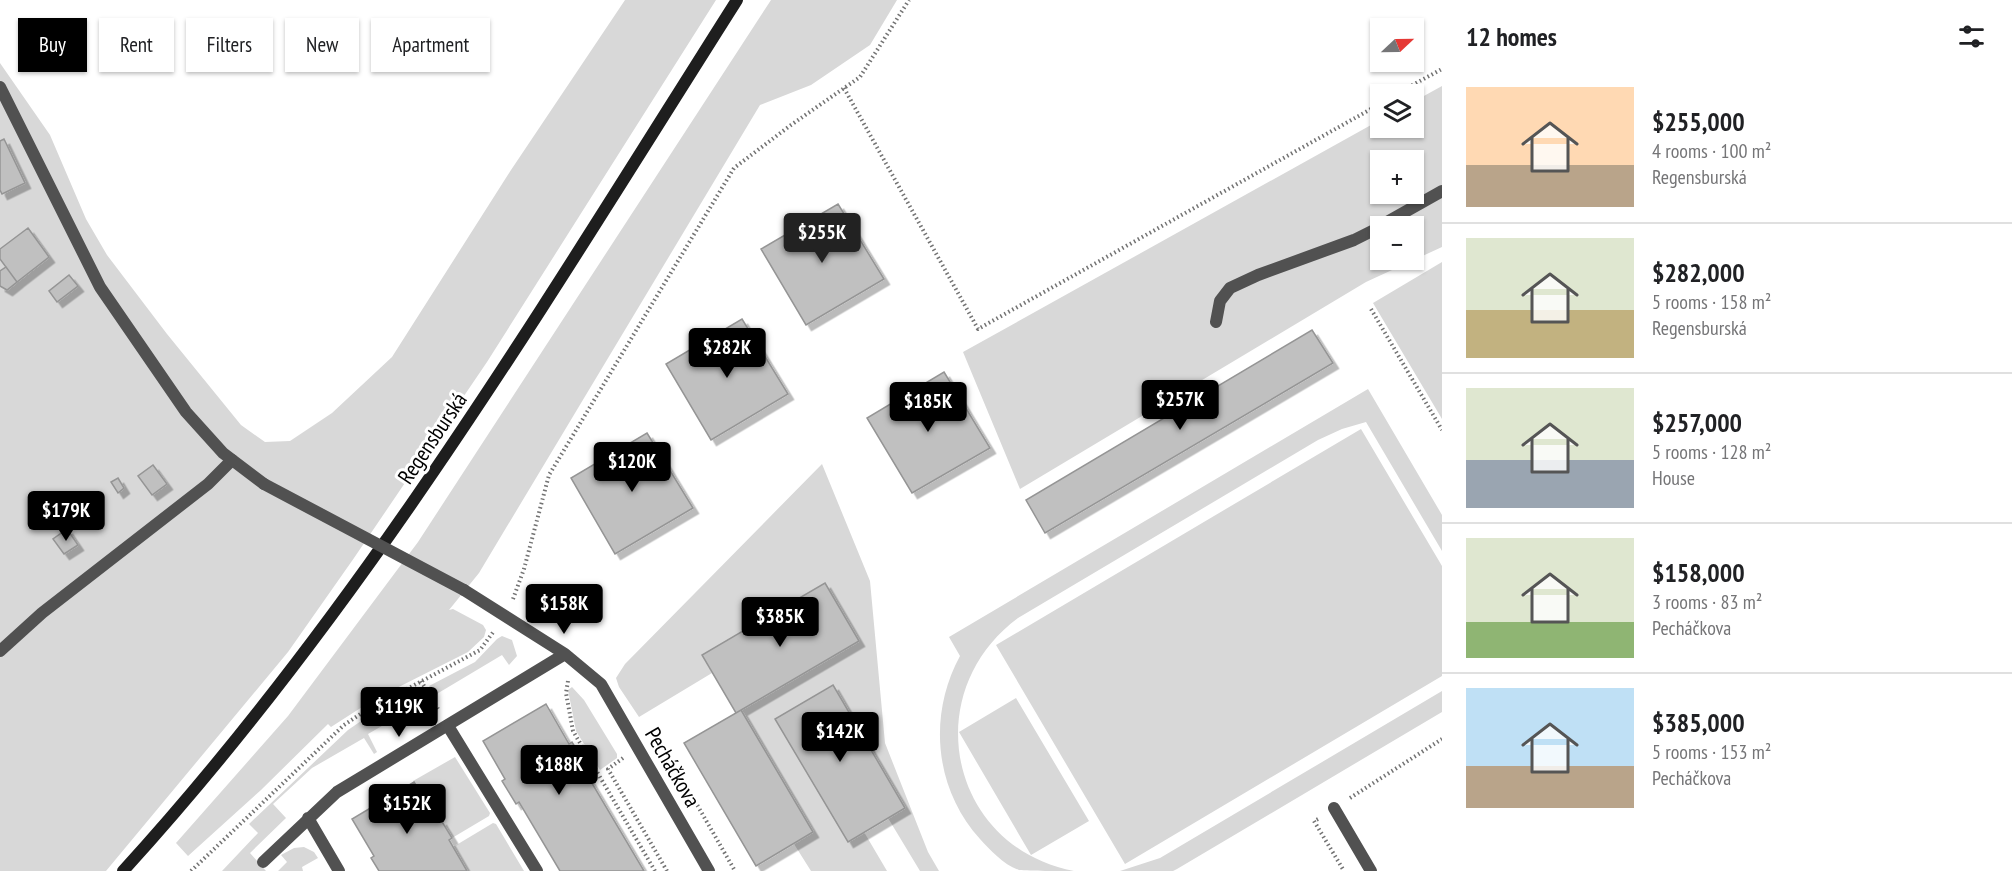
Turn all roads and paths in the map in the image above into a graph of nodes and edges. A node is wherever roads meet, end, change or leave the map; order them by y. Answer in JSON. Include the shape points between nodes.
{"nodes":[{"id":1,"x":737,"y":0,"type":"edge"},
{"id":2,"x":909,"y":0,"type":"edge"},
{"id":3,"x":1442,"y":69,"type":"edge"},
{"id":4,"x":1414,"y":84,"type":"edge"},
{"id":5,"x":0,"y":87,"type":"edge"},
{"id":6,"x":844,"y":88,"type":"junction"},
{"id":7,"x":1370,"y":110,"type":"edge"},
{"id":8,"x":1442,"y":191,"type":"edge"},
{"id":9,"x":1399,"y":216,"type":"edge"},
{"id":10,"x":1370,"y":232,"type":"edge"},
{"id":11,"x":1371,"y":309,"type":"dead end"},
{"id":12,"x":1216,"y":322,"type":"dead end"},
{"id":13,"x":1442,"y":430,"type":"edge"},
{"id":14,"x":232,"y":460,"type":"junction"},
{"id":15,"x":506,"y":615,"type":"junction"},
{"id":16,"x":490,"y":623,"type":"dead end"},
{"id":17,"x":0,"y":651,"type":"edge"},
{"id":18,"x":565,"y":654,"type":"junction"},
{"id":19,"x":558,"y":678,"type":"dead end"},
{"id":20,"x":421,"y":681,"type":"junction"},
{"id":21,"x":568,"y":681,"type":"junction"},
{"id":22,"x":575,"y":686,"type":"dead end"},
{"id":23,"x":448,"y":726,"type":"junction"},
{"id":24,"x":1442,"y":739,"type":"edge"},
{"id":25,"x":620,"y":749,"type":"dead end"},
{"id":26,"x":1334,"y":808,"type":"junction"},
{"id":27,"x":308,"y":818,"type":"junction"},
{"id":28,"x":263,"y":862,"type":"dead end"},
{"id":29,"x":123,"y":871,"type":"edge"},
{"id":30,"x":191,"y":871,"type":"edge"},
{"id":31,"x":339,"y":871,"type":"edge"},
{"id":32,"x":537,"y":871,"type":"edge"},
{"id":33,"x":655,"y":871,"type":"edge"},
{"id":34,"x":667,"y":871,"type":"edge"},
{"id":35,"x":709,"y":871,"type":"edge"},
{"id":36,"x":1344,"y":871,"type":"edge"},
{"id":37,"x":1371,"y":871,"type":"edge"}],
"edges":[{"from":1,"to":29,"type":"main road","name":"Regensburská","via":[[399,525],[238,737]]},
{"from":2,"to":6,"type":"path","via":[[860,77]]},
{"from":3,"to":4,"type":"path"},
{"from":5,"to":14,"type":"street","via":[[100,287],[186,412]]},
{"from":6,"to":7,"type":"path","via":[[978,329]]},
{"from":6,"to":15,"type":"path","via":[[734,168],[549,475],[524,569]]},
{"from":8,"to":9,"type":"street"},
{"from":10,"to":12,"type":"street","via":[[1230,288],[1220,301]]},
{"from":11,"to":13,"type":"path"},
{"from":14,"to":15,"type":"street","bridge":true,"via":[[264,484]]},
{"from":14,"to":17,"type":"street","via":[[208,484],[42,613]]},
{"from":15,"to":18,"type":"street"},
{"from":16,"to":20,"type":"path","via":[[497,627],[480,650]]},
{"from":18,"to":23,"type":"street"},
{"from":18,"to":35,"type":"street","name":"Pecháčkova","via":[[601,684]]},
{"from":19,"to":21,"type":"path"},
{"from":20,"to":23,"type":"path"},
{"from":20,"to":30,"type":"path","via":[[344,725]]},
{"from":21,"to":22,"type":"path"},
{"from":21,"to":33,"type":"path","via":[[566,693],[573,731]]},
{"from":23,"to":27,"type":"street","via":[[338,792]]},
{"from":23,"to":32,"type":"street"},
{"from":24,"to":26,"type":"path"},
{"from":25,"to":34,"type":"path","via":[[625,757],[608,769]]},
{"from":26,"to":36,"type":"path","via":[[1314,821]]},
{"from":26,"to":37,"type":"street"},
{"from":27,"to":28,"type":"street"},
{"from":27,"to":31,"type":"street"}]}
